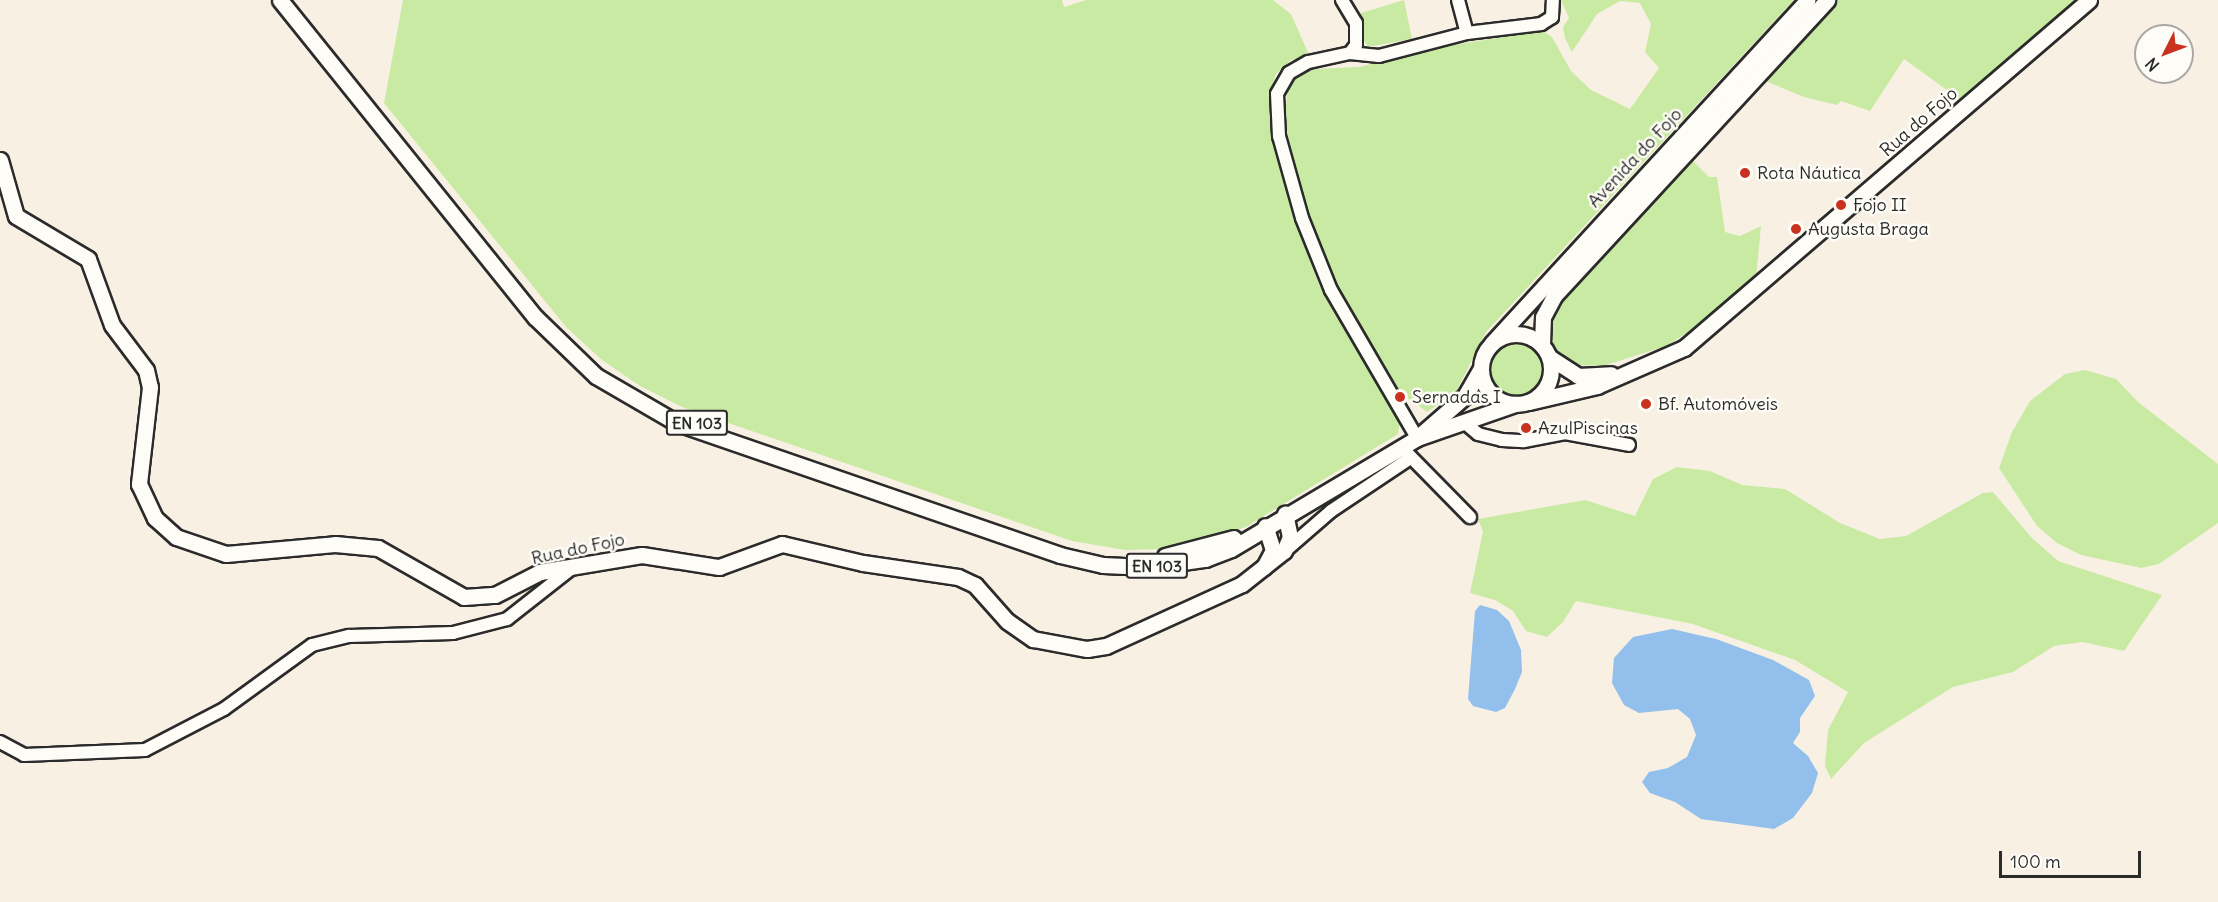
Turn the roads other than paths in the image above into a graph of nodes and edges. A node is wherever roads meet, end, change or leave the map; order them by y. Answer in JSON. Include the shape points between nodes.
{"nodes":[{"id":1,"x":280,"y":0,"type":"edge"},
{"id":2,"x":290,"y":0,"type":"edge"},
{"id":3,"x":1342,"y":0,"type":"edge"},
{"id":4,"x":1458,"y":0,"type":"edge"},
{"id":5,"x":1553,"y":0,"type":"edge"},
{"id":6,"x":1807,"y":0,"type":"edge"},
{"id":7,"x":1827,"y":0,"type":"edge"},
{"id":8,"x":2090,"y":0,"type":"edge"},
{"id":9,"x":1467,"y":33,"type":"junction"},
{"id":10,"x":1350,"y":53,"type":"junction"},
{"id":11,"x":0,"y":160,"type":"edge"},
{"id":12,"x":1492,"y":343,"type":"junction"},
{"id":13,"x":1546,"y":351,"type":"junction"},
{"id":14,"x":1481,"y":368,"type":"junction"},
{"id":15,"x":1626,"y":372,"type":"junction"},
{"id":16,"x":1522,"y":403,"type":"junction"},
{"id":17,"x":1465,"y":423,"type":"junction"},
{"id":18,"x":1417,"y":438,"type":"junction"},
{"id":19,"x":1629,"y":445,"type":"dead end"},
{"id":20,"x":1406,"y":452,"type":"junction"},
{"id":21,"x":1285,"y":514,"type":"junction"},
{"id":22,"x":1470,"y":517,"type":"dead end"},
{"id":23,"x":1265,"y":526,"type":"junction"},
{"id":24,"x":1284,"y":551,"type":"junction"},
{"id":25,"x":572,"y":568,"type":"junction"},
{"id":26,"x":1263,"y":570,"type":"junction"},
{"id":27,"x":0,"y":742,"type":"edge"}],
"edges":[{"from":1,"to":23,"type":"main road","number":"EN 103","via":[[547,330],[596,376],[654,412],[922,509],[1092,563],[1147,567],[1204,559],[1231,549]]},
{"from":2,"to":23,"type":"main road","number":"EN 103","via":[[558,331],[598,368],[639,395],[702,424],[1081,552],[1150,558],[1210,546]]},
{"from":3,"to":10,"type":"street","via":[[1356,23],[1356,45]]},
{"from":4,"to":9,"type":"street"},
{"from":5,"to":9,"type":"street","via":[[1552,17],[1541,24]]},
{"from":6,"to":12,"type":"main road","name":"Avenida do Fojo"},
{"from":7,"to":13,"type":"main road","name":"Avenida do Fojo","via":[[1554,296],[1543,317]]},
{"from":8,"to":15,"type":"main road","name":"Rua do Fojo","number":"EN 103","via":[[1723,316],[1670,356]]},
{"from":9,"to":10,"type":"street","via":[[1379,56]]},
{"from":10,"to":18,"type":"street","via":[[1308,62],[1289,73],[1277,94],[1279,136],[1302,218],[1332,290]]},
{"from":11,"to":25,"type":"main road","name":"Rua do Fojo","via":[[15,216],[88,259],[112,326],[146,370],[150,387],[139,484],[155,518],[176,537],[226,554],[335,544],[378,548],[464,597],[495,595],[540,572]]},
{"from":12,"to":13,"type":"main road","number":"EN 103","via":[[1512,334],[1533,338]]},
{"from":12,"to":14,"type":"main road","name":"Avenida do Fojo","number":"EN 103"},
{"from":13,"to":15,"type":"main road","name":"Rua do Fojo","number":"EN 103","via":[[1578,376]]},
{"from":13,"to":16,"type":"main road","name":"Avenida do Fojo","number":"EN 103","via":[[1550,379],[1538,397]]},
{"from":14,"to":16,"type":"main road","via":[[1487,389],[1495,397]]},
{"from":14,"to":18,"type":"main road","number":"EN 103","via":[[1458,403]]},
{"from":15,"to":16,"type":"main road","name":"Rua do Fojo","number":"EN 103","via":[[1597,386]]},
{"from":16,"to":17,"type":"main road","number":"EN 103"},
{"from":17,"to":18,"type":"main road","number":"EN 103"},
{"from":17,"to":19,"type":"street","via":[[1478,434],[1502,440],[1524,441],[1565,433]]},
{"from":18,"to":20,"type":"main road","number":"EN 103"},
{"from":20,"to":21,"type":"main road","number":"EN 103"},
{"from":20,"to":22,"type":"street"},
{"from":20,"to":24,"type":"street"},
{"from":21,"to":23,"type":"main road","number":"EN 103"},
{"from":21,"to":24,"type":"main road","via":[[1290,537]]},
{"from":23,"to":26,"type":"main road","via":[[1273,550]]},
{"from":24,"to":26,"type":"main road","name":"Rua do Fojo"},
{"from":25,"to":26,"type":"main road","name":"Rua do Fojo","via":[[642,555],[720,567],[782,544],[863,563],[958,577],[975,585],[1008,621],[1033,639],[1087,649],[1106,646],[1242,584]]},
{"from":25,"to":27,"type":"street","via":[[507,619],[453,633],[349,636],[312,645],[224,709],[145,750],[24,755]]}]}
